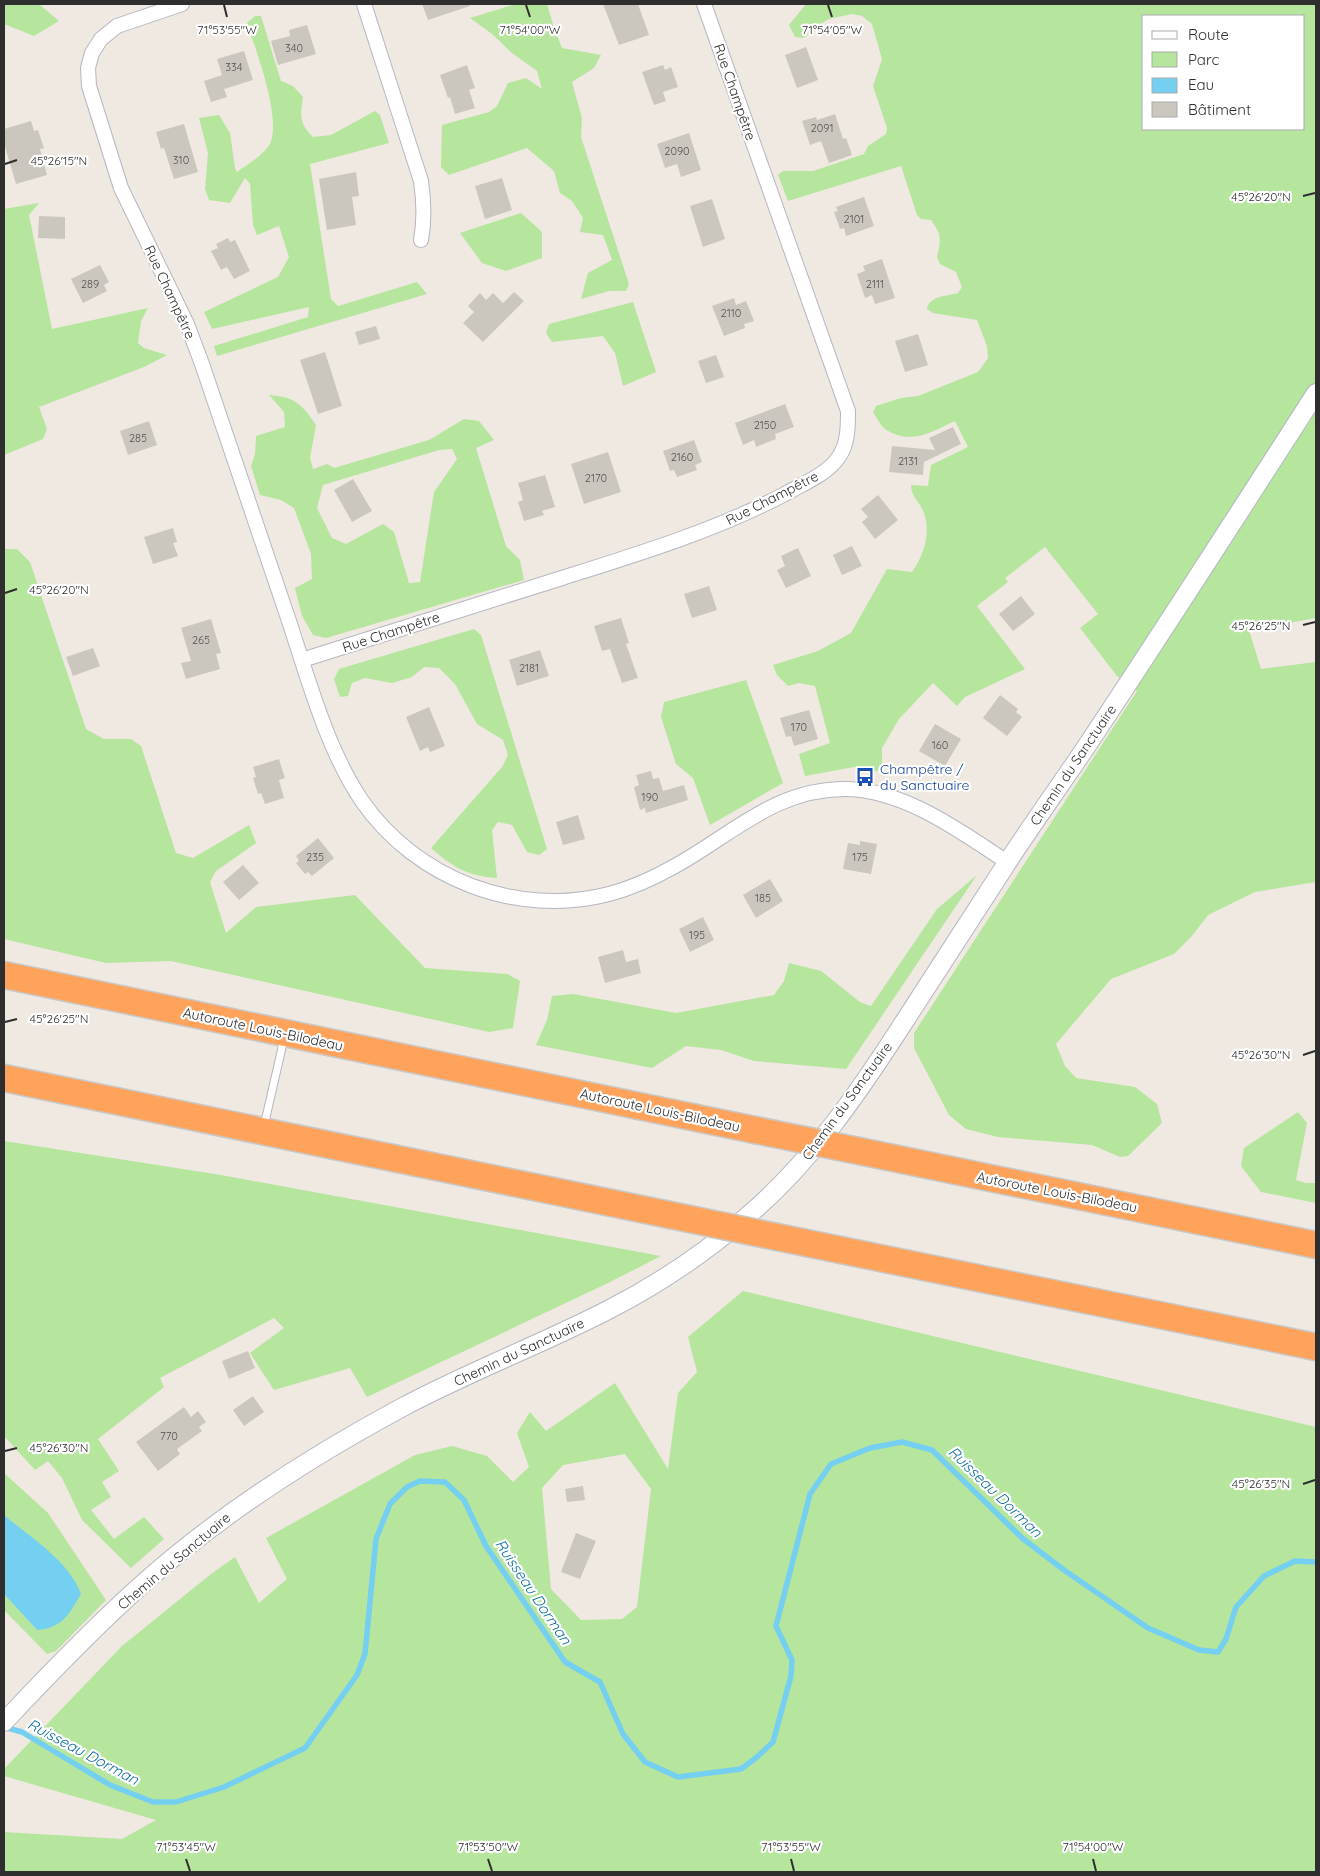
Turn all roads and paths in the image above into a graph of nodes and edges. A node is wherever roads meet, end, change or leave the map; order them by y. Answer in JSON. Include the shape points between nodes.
{"nodes":[{"id":1,"x":182,"y":4,"type":"edge"},
{"id":2,"x":364,"y":4,"type":"edge"},
{"id":3,"x":704,"y":4,"type":"edge"},
{"id":4,"x":421,"y":240,"type":"dead end"},
{"id":5,"x":1316,"y":393,"type":"edge"},
{"id":6,"x":302,"y":660,"type":"junction"},
{"id":7,"x":1007,"y":862,"type":"junction"},
{"id":8,"x":4,"y":975,"type":"edge"},
{"id":9,"x":285,"y":1033,"type":"junction"},
{"id":10,"x":4,"y":1078,"type":"edge"},
{"id":11,"x":263,"y":1131,"type":"junction"},
{"id":12,"x":1316,"y":1245,"type":"edge"},
{"id":13,"x":1316,"y":1347,"type":"edge"},
{"id":14,"x":4,"y":1722,"type":"edge"}],
"edges":[{"from":1,"to":6,"type":"street","name":"Rue Champêtre","via":[[117,26],[101,39],[88,68],[89,86],[121,188],[200,357]]},
{"from":2,"to":4,"type":"street","via":[[420,181],[425,204]]},
{"from":3,"to":6,"type":"street","name":"Rue Champêtre","via":[[848,411],[846,442],[838,458],[804,484],[719,525],[644,552]]},
{"from":5,"to":7,"type":"street","name":"Chemin du Sanctuaire"},
{"from":6,"to":7,"type":"street","name":"Rue Champêtre","via":[[338,758],[377,820],[394,838],[428,864],[458,881],[506,897],[583,899],[608,894],[670,869],[774,804],[807,793],[844,789],[872,791],[904,801]]},
{"from":7,"to":14,"type":"street","name":"Chemin du Sanctuaire","via":[[847,1107],[795,1171],[745,1218],[693,1259],[630,1298],[404,1407],[267,1488],[147,1580]]},
{"from":8,"to":9,"type":"highway","name":"Autoroute Louis-Bilodeau"},
{"from":9,"to":11,"type":"lane"},
{"from":9,"to":12,"type":"highway","name":"Autoroute Louis-Bilodeau","bridge":true},
{"from":10,"to":11,"type":"highway"},
{"from":11,"to":13,"type":"highway","bridge":true}]}
